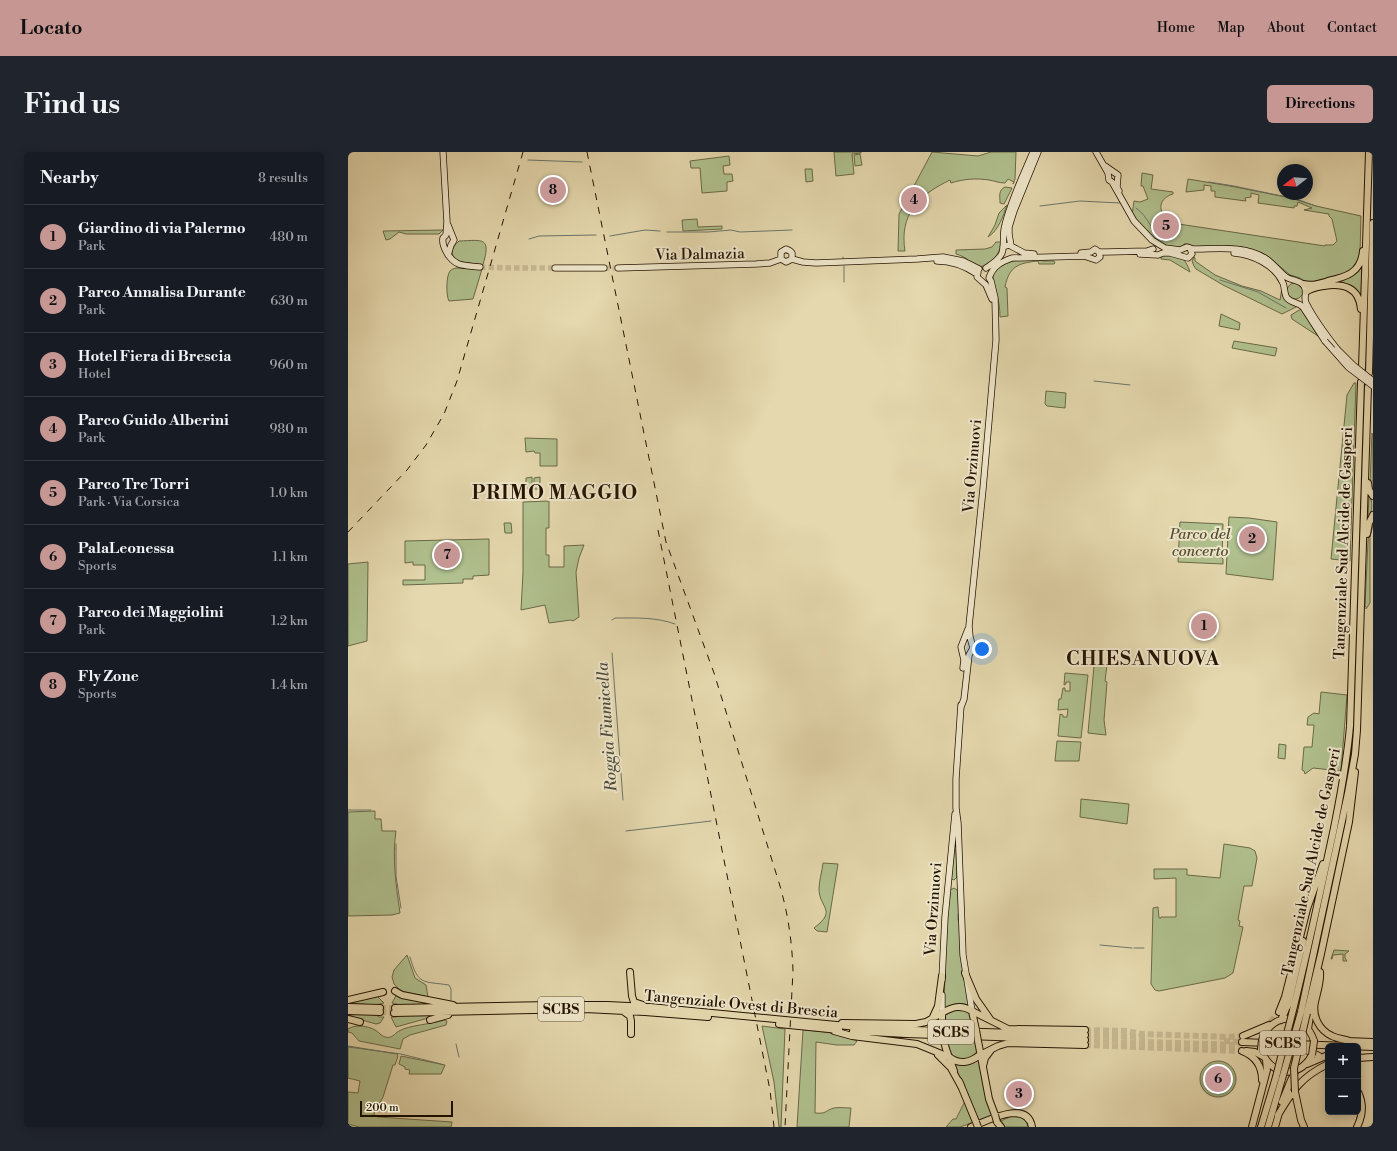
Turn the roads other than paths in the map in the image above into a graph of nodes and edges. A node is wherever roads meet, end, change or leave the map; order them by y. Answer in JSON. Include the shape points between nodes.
{"nodes":[{"id":1,"x":443,"y":152,"type":"edge"},
{"id":2,"x":1033,"y":152,"type":"edge"},
{"id":3,"x":1038,"y":152,"type":"edge"},
{"id":4,"x":1096,"y":152,"type":"edge"},
{"id":5,"x":1369,"y":152,"type":"edge"},
{"id":6,"x":1111,"y":174,"type":"junction"},
{"id":7,"x":1116,"y":180,"type":"junction"},
{"id":8,"x":1370,"y":223,"type":"edge"},
{"id":9,"x":449,"y":235,"type":"junction"},
{"id":10,"x":444,"y":244,"type":"junction"},
{"id":11,"x":451,"y":245,"type":"junction"},
{"id":12,"x":1013,"y":247,"type":"junction"},
{"id":13,"x":1158,"y":249,"type":"junction"},
{"id":14,"x":1002,"y":250,"type":"junction"},
{"id":15,"x":1191,"y":251,"type":"junction"},
{"id":16,"x":1183,"y":253,"type":"junction"},
{"id":17,"x":1100,"y":254,"type":"junction"},
{"id":18,"x":448,"y":255,"type":"junction"},
{"id":19,"x":1091,"y":255,"type":"junction"},
{"id":20,"x":1010,"y":258,"type":"junction"},
{"id":21,"x":781,"y":259,"type":"junction"},
{"id":22,"x":792,"y":259,"type":"junction"},
{"id":23,"x":480,"y":267,"type":"tunnel mouth"},
{"id":24,"x":555,"y":268,"type":"tunnel mouth"},
{"id":25,"x":604,"y":268,"type":"tunnel mouth"},
{"id":26,"x":618,"y":268,"type":"tunnel mouth"},
{"id":27,"x":986,"y":268,"type":"junction"},
{"id":28,"x":978,"y":272,"type":"junction"},
{"id":29,"x":990,"y":276,"type":"junction"},
{"id":30,"x":982,"y":281,"type":"junction"},
{"id":31,"x":1294,"y":281,"type":"junction"},
{"id":32,"x":1303,"y":284,"type":"junction"},
{"id":33,"x":1285,"y":290,"type":"junction"},
{"id":34,"x":1303,"y":301,"type":"junction"},
{"id":35,"x":995,"y":307,"type":"junction"},
{"id":36,"x":1362,"y":335,"type":"junction"},
{"id":37,"x":1362,"y":368,"type":"dead end"},
{"id":38,"x":1368,"y":373,"type":"dead end"},
{"id":39,"x":1373,"y":381,"type":"edge"},
{"id":40,"x":1361,"y":382,"type":"dead end"},
{"id":41,"x":1370,"y":387,"type":"edge"},
{"id":42,"x":1366,"y":459,"type":"junction"},
{"id":43,"x":1373,"y":496,"type":"edge"},
{"id":44,"x":1373,"y":515,"type":"edge"},
{"id":45,"x":1363,"y":551,"type":"junction"},
{"id":46,"x":969,"y":626,"type":"junction"},
{"id":47,"x":964,"y":643,"type":"junction"},
{"id":48,"x":971,"y":644,"type":"junction"},
{"id":49,"x":962,"y":651,"type":"junction"},
{"id":50,"x":969,"y":654,"type":"junction"},
{"id":51,"x":961,"y":707,"type":"junction"},
{"id":52,"x":1355,"y":754,"type":"junction"},
{"id":53,"x":956,"y":808,"type":"junction"},
{"id":54,"x":1333,"y":830,"type":"junction"},
{"id":55,"x":1336,"y":881,"type":"junction"},
{"id":56,"x":1314,"y":889,"type":"junction"},
{"id":57,"x":630,"y":972,"type":"dead end"},
{"id":58,"x":1320,"y":972,"type":"junction"},
{"id":59,"x":965,"y":973,"type":"junction"},
{"id":60,"x":942,"y":976,"type":"junction"},
{"id":61,"x":395,"y":991,"type":"dead end"},
{"id":62,"x":383,"y":992,"type":"dead end"},
{"id":63,"x":632,"y":996,"type":"junction"},
{"id":64,"x":348,"y":1000,"type":"edge"},
{"id":65,"x":607,"y":1005,"type":"junction"},
{"id":66,"x":348,"y":1007,"type":"edge"},
{"id":67,"x":475,"y":1009,"type":"junction"},
{"id":68,"x":394,"y":1010,"type":"tunnel mouth"},
{"id":69,"x":621,"y":1010,"type":"junction"},
{"id":70,"x":647,"y":1010,"type":"junction"},
{"id":71,"x":348,"y":1011,"type":"edge"},
{"id":72,"x":972,"y":1011,"type":"junction"},
{"id":73,"x":1279,"y":1012,"type":"tunnel mouth"},
{"id":74,"x":1304,"y":1012,"type":"junction"},
{"id":75,"x":942,"y":1013,"type":"junction"},
{"id":76,"x":932,"y":1018,"type":"junction"},
{"id":77,"x":348,"y":1019,"type":"edge"},
{"id":78,"x":430,"y":1020,"type":"dead end"},
{"id":79,"x":1281,"y":1020,"type":"junction"},
{"id":80,"x":632,"y":1021,"type":"junction"},
{"id":81,"x":992,"y":1021,"type":"junction"},
{"id":82,"x":360,"y":1022,"type":"dead end"},
{"id":83,"x":817,"y":1024,"type":"junction"},
{"id":84,"x":1272,"y":1024,"type":"junction"},
{"id":85,"x":823,"y":1029,"type":"junction"},
{"id":86,"x":631,"y":1034,"type":"dead end"},
{"id":87,"x":1257,"y":1034,"type":"tunnel mouth"},
{"id":88,"x":1311,"y":1035,"type":"junction"},
{"id":89,"x":1064,"y":1037,"type":"junction"},
{"id":90,"x":1085,"y":1038,"type":"junction"},
{"id":91,"x":1350,"y":1041,"type":"junction"},
{"id":92,"x":1373,"y":1042,"type":"edge"},
{"id":93,"x":1242,"y":1043,"type":"junction"},
{"id":94,"x":1295,"y":1047,"type":"junction"},
{"id":95,"x":1373,"y":1047,"type":"edge"},
{"id":96,"x":993,"y":1048,"type":"junction"},
{"id":97,"x":1325,"y":1048,"type":"edge"},
{"id":98,"x":931,"y":1049,"type":"junction"},
{"id":99,"x":1361,"y":1049,"type":"edge"},
{"id":100,"x":1373,"y":1050,"type":"edge"},
{"id":101,"x":980,"y":1054,"type":"junction"},
{"id":102,"x":1319,"y":1056,"type":"dead end"},
{"id":103,"x":1325,"y":1056,"type":"edge"},
{"id":104,"x":1361,"y":1056,"type":"edge"},
{"id":105,"x":1373,"y":1056,"type":"edge"},
{"id":106,"x":949,"y":1057,"type":"junction"},
{"id":107,"x":1265,"y":1058,"type":"junction"},
{"id":108,"x":1306,"y":1065,"type":"junction"},
{"id":109,"x":982,"y":1066,"type":"junction"},
{"id":110,"x":1325,"y":1066,"type":"edge"},
{"id":111,"x":1296,"y":1070,"type":"junction"},
{"id":112,"x":1279,"y":1078,"type":"junction"},
{"id":113,"x":961,"y":1086,"type":"junction"},
{"id":114,"x":1260,"y":1093,"type":"junction"},
{"id":115,"x":1361,"y":1098,"type":"edge"},
{"id":116,"x":1278,"y":1115,"type":"junction"},
{"id":117,"x":977,"y":1124,"type":"edge"},
{"id":118,"x":1303,"y":1124,"type":"edge"},
{"id":119,"x":999,"y":1125,"type":"edge"},
{"id":120,"x":971,"y":1127,"type":"edge"},
{"id":121,"x":1032,"y":1127,"type":"edge"},
{"id":122,"x":1252,"y":1127,"type":"edge"},
{"id":123,"x":1261,"y":1127,"type":"edge"},
{"id":124,"x":1268,"y":1127,"type":"edge"},
{"id":125,"x":1275,"y":1127,"type":"edge"},
{"id":126,"x":1357,"y":1127,"type":"edge"}],
"edges":[{"from":1,"to":9,"type":"main road"},
{"from":2,"to":14,"type":"main road","via":[[1005,224]]},
{"from":3,"to":12,"type":"main road","via":[[1009,227]]},
{"from":4,"to":6,"type":"main road"},
{"from":5,"to":8,"type":"main road"},
{"from":6,"to":7,"type":"main road","via":[[1117,173]]},
{"from":6,"to":7,"type":"main road","via":[[1109,180]]},
{"from":7,"to":13,"type":"main road","via":[[1120,196],[1134,221]]},
{"from":8,"to":32,"type":"main road","via":[[1364,231],[1361,261],[1355,270],[1339,279],[1311,285]]},
{"from":8,"to":36,"type":"main road"},
{"from":8,"to":38,"type":"main road"},
{"from":9,"to":10,"type":"main road","via":[[442,240]]},
{"from":9,"to":11,"type":"main road","via":[[454,240]]},
{"from":10,"to":11,"type":"main road"},
{"from":10,"to":18,"type":"main road"},
{"from":11,"to":18,"type":"main road"},
{"from":12,"to":14,"type":"main road","via":[[1007,245]]},
{"from":12,"to":19,"type":"main road","via":[[1029,254]]},
{"from":12,"to":20,"type":"main road","via":[[1015,253]]},
{"from":13,"to":16,"type":"main road"},
{"from":13,"to":17,"type":"main road"},
{"from":14,"to":20,"type":"main road","via":[[1003,256]]},
{"from":14,"to":27,"type":"main road","via":[[994,263]]},
{"from":15,"to":16,"type":"main road","via":[[1186,247]]},
{"from":15,"to":16,"type":"main road","via":[[1188,258]]},
{"from":15,"to":31,"type":"main road","via":[[1248,251],[1266,259]]},
{"from":15,"to":33,"type":"main road","via":[[1229,252],[1254,257],[1272,270],[1283,282]]},
{"from":17,"to":19,"type":"main road","via":[[1096,260]]},
{"from":17,"to":19,"type":"main road","via":[[1095,249]]},
{"from":18,"to":23,"type":"main road","via":[[452,261],[460,265]]},
{"from":19,"to":20,"type":"main road"},
{"from":20,"to":29,"type":"main road","via":[[998,265]]},
{"from":21,"to":22,"type":"main road","via":[[786,262]]},
{"from":21,"to":22,"type":"main road","via":[[780,254],[786,249],[792,253]]},
{"from":21,"to":26,"type":"main road","name":"Via Dalmazia","via":[[756,264]]},
{"from":22,"to":28,"type":"main road","via":[[816,263],[943,257],[963,261]]},
{"from":24,"to":25,"type":"main road"},
{"from":27,"to":28,"type":"main road"},
{"from":27,"to":29,"type":"main road","name":"Via Orzinuovi"},
{"from":28,"to":30,"type":"main road","name":"Via Orzinuovi"},
{"from":29,"to":30,"type":"main road"},
{"from":29,"to":35,"type":"main road","name":"Via Orzinuovi"},
{"from":30,"to":35,"type":"main road","name":"Via Orzinuovi"},
{"from":31,"to":32,"type":"main road"},
{"from":31,"to":33,"type":"main road","via":[[1287,285]]},
{"from":32,"to":34,"type":"main road"},
{"from":33,"to":34,"type":"main road","via":[[1288,299]]},
{"from":34,"to":36,"type":"main road","via":[[1317,288],[1337,285],[1352,290],[1360,303]]},
{"from":34,"to":39,"type":"main road","bridge":true,"via":[[1337,349]]},
{"from":34,"to":41,"type":"main road","bridge":true,"via":[[1325,341]]},
{"from":35,"to":46,"type":"main road","name":"Via Orzinuovi","via":[[993,382]]},
{"from":36,"to":37,"type":"main road"},
{"from":40,"to":54,"type":"main road","name":"Tangenziale Sud Alcide de Gasperi","via":[[1350,726],[1345,773]]},
{"from":41,"to":42,"type":"main road","name":"Tangenziale Sud Alcide de Gasperi"},
{"from":42,"to":43,"type":"main road","via":[[1368,488]]},
{"from":42,"to":45,"type":"main road","name":"Tangenziale Sud Alcide de Gasperi"},
{"from":44,"to":45,"type":"main road"},
{"from":45,"to":52,"type":"main road","name":"Tangenziale Sud Alcide de Gasperi"},
{"from":46,"to":47,"type":"main road","name":"Via Orzinuovi"},
{"from":46,"to":48,"type":"main road","name":"Via Orzinuovi"},
{"from":47,"to":48,"type":"main road"},
{"from":47,"to":49,"type":"main road","name":"Via Orzinuovi"},
{"from":48,"to":50,"type":"main road","name":"Via Orzinuovi"},
{"from":49,"to":50,"type":"main road"},
{"from":49,"to":51,"type":"main road","name":"Via Orzinuovi","via":[[964,660]]},
{"from":50,"to":51,"type":"main road","name":"Via Orzinuovi"},
{"from":51,"to":53,"type":"main road","name":"Via Orzinuovi","via":[[956,764]]},
{"from":52,"to":55,"type":"main road","via":[[1355,780],[1349,822]]},
{"from":52,"to":74,"type":"main road","name":"Tangenziale Sud Alcide de Gasperi"},
{"from":53,"to":59,"type":"main road","name":"Via Orzinuovi"},
{"from":53,"to":60,"type":"main road","name":"Via Orzinuovi"},
{"from":54,"to":56,"type":"main road"},
{"from":54,"to":112,"type":"main road","name":"Tangenziale Sud Alcide de Gasperi","bridge":true},
{"from":55,"to":58,"type":"main road","via":[[1331,923]]},
{"from":55,"to":74,"type":"main road"},
{"from":56,"to":73,"type":"main road"},
{"from":56,"to":79,"type":"main road","via":[[1291,993]]},
{"from":57,"to":63,"type":"main road"},
{"from":58,"to":88,"type":"main road","via":[[1311,1008]]},
{"from":58,"to":91,"type":"main road","via":[[1314,1009],[1317,1021],[1332,1036]]},
{"from":59,"to":72,"type":"main road","name":"Via Orzinuovi"},
{"from":59,"to":81,"type":"main road","via":[[976,999]]},
{"from":60,"to":75,"type":"main road","name":"Via Orzinuovi"},
{"from":60,"to":76,"type":"main road","via":[[938,1006]]},
{"from":61,"to":67,"type":"main road","via":[[447,1004],[467,1005]]},
{"from":62,"to":64,"type":"main road"},
{"from":63,"to":65,"type":"main road","via":[[624,1003]]},
{"from":63,"to":70,"type":"main road","via":[[634,1002]]},
{"from":65,"to":67,"type":"main road","name":"Tangenziale Ovest di Brescia","number":"SCBS"},
{"from":65,"to":70,"type":"main road","name":"Tangenziale Ovest di Brescia","number":"SCBS"},
{"from":66,"to":71,"type":"main road","via":[[380,1010]]},
{"from":67,"to":68,"type":"main road","name":"Tangenziale Ovest di Brescia","number":"SCBS"},
{"from":67,"to":69,"type":"main road","name":"Tangenziale Ovest di Brescia","number":"SCBS"},
{"from":67,"to":78,"type":"main road","via":[[467,1014],[447,1015]]},
{"from":69,"to":70,"type":"main road","name":"Tangenziale Ovest di Brescia","number":"SCBS"},
{"from":69,"to":80,"type":"main road","via":[[630,1016]]},
{"from":70,"to":80,"type":"main road","via":[[638,1013]]},
{"from":70,"to":83,"type":"main road","name":"Tangenziale Ovest di Brescia","number":"SCBS"},
{"from":70,"to":85,"type":"main road","name":"Tangenziale Ovest di Brescia","number":"SCBS"},
{"from":72,"to":75,"type":"main road","via":[[960,1006]]},
{"from":72,"to":81,"type":"main road"},
{"from":72,"to":101,"type":"main road","name":"Via Orzinuovi","bridge":true},
{"from":74,"to":112,"type":"main road","name":"Tangenziale Sud Alcide de Gasperi","bridge":true},
{"from":74,"to":118,"type":"main road","bridge":true,"via":[[1294,1068],[1295,1092]]},
{"from":75,"to":76,"type":"main road"},
{"from":75,"to":106,"type":"main road","name":"Via Orzinuovi","bridge":true,"via":[[943,1038]]},
{"from":76,"to":83,"type":"main road","via":[[916,1024]]},
{"from":77,"to":82,"type":"main road"},
{"from":79,"to":84,"type":"main road"},
{"from":79,"to":88,"type":"main road","via":[[1296,1020],[1303,1024]]},
{"from":80,"to":86,"type":"main road"},
{"from":81,"to":90,"type":"main road","via":[[1008,1029]]},
{"from":83,"to":89,"type":"main road","name":"Tangenziale Ovest di Brescia","number":"SCBS"},
{"from":84,"to":93,"type":"main road"},
{"from":84,"to":107,"type":"main road","bridge":true,"via":[[1267,1028],[1262,1040],[1261,1049]]},
{"from":85,"to":89,"type":"main road","name":"Tangenziale Ovest di Brescia","number":"SCBS","via":[[906,1034]]},
{"from":85,"to":98,"type":"main road","via":[[852,1036],[917,1044]]},
{"from":87,"to":93,"type":"main road"},
{"from":88,"to":91,"type":"main road","via":[[1325,1040]]},
{"from":88,"to":108,"type":"main road","bridge":true,"via":[[1312,1055]]},
{"from":89,"to":90,"type":"main road"},
{"from":89,"to":90,"type":"main road"},
{"from":90,"to":96,"type":"main road","via":[[1008,1043]]},
{"from":91,"to":92,"type":"main road"},
{"from":93,"to":94,"type":"main road","number":"SCBS"},
{"from":93,"to":95,"type":"main road","number":"SCBS"},
{"from":93,"to":107,"type":"main road"},
{"from":93,"to":114,"type":"main road","via":[[1259,1065],[1262,1074]]},
{"from":94,"to":97,"type":"main road","number":"SCBS"},
{"from":94,"to":102,"type":"main road"},
{"from":96,"to":101,"type":"main road"},
{"from":96,"to":109,"type":"main road"},
{"from":98,"to":106,"type":"main road"},
{"from":98,"to":113,"type":"main road","via":[[946,1062]]},
{"from":99,"to":100,"type":"main road"},
{"from":101,"to":106,"type":"main road","via":[[966,1062],[958,1062]]},
{"from":101,"to":109,"type":"main road","name":"Via Orzinuovi"},
{"from":103,"to":108,"type":"main road"},
{"from":104,"to":105,"type":"main road"},
{"from":106,"to":113,"type":"main road","name":"Via Orzinuovi"},
{"from":107,"to":111,"type":"main road","via":[[1274,1068],[1281,1071]]},
{"from":107,"to":114,"type":"main road","via":[[1267,1070]]},
{"from":108,"to":111,"type":"main road"},
{"from":109,"to":119,"type":"main road","name":"Via Orzinuovi","bridge":true,"via":[[989,1099]]},
{"from":110,"to":116,"type":"main road","via":[[1298,1084]]},
{"from":111,"to":116,"type":"main road"},
{"from":112,"to":123,"type":"main road","name":"Tangenziale Sud Alcide de Gasperi"},
{"from":112,"to":124,"type":"main road","name":"Tangenziale Sud Alcide de Gasperi"},
{"from":113,"to":117,"type":"main road","name":"Via Orzinuovi"},
{"from":114,"to":122,"type":"main road"},
{"from":115,"to":126,"type":"main road","via":[[1363,1110]]},
{"from":116,"to":125,"type":"main road"},
{"from":120,"to":121,"type":"main road","via":[[1018,1112],[1027,1116]]}]}
